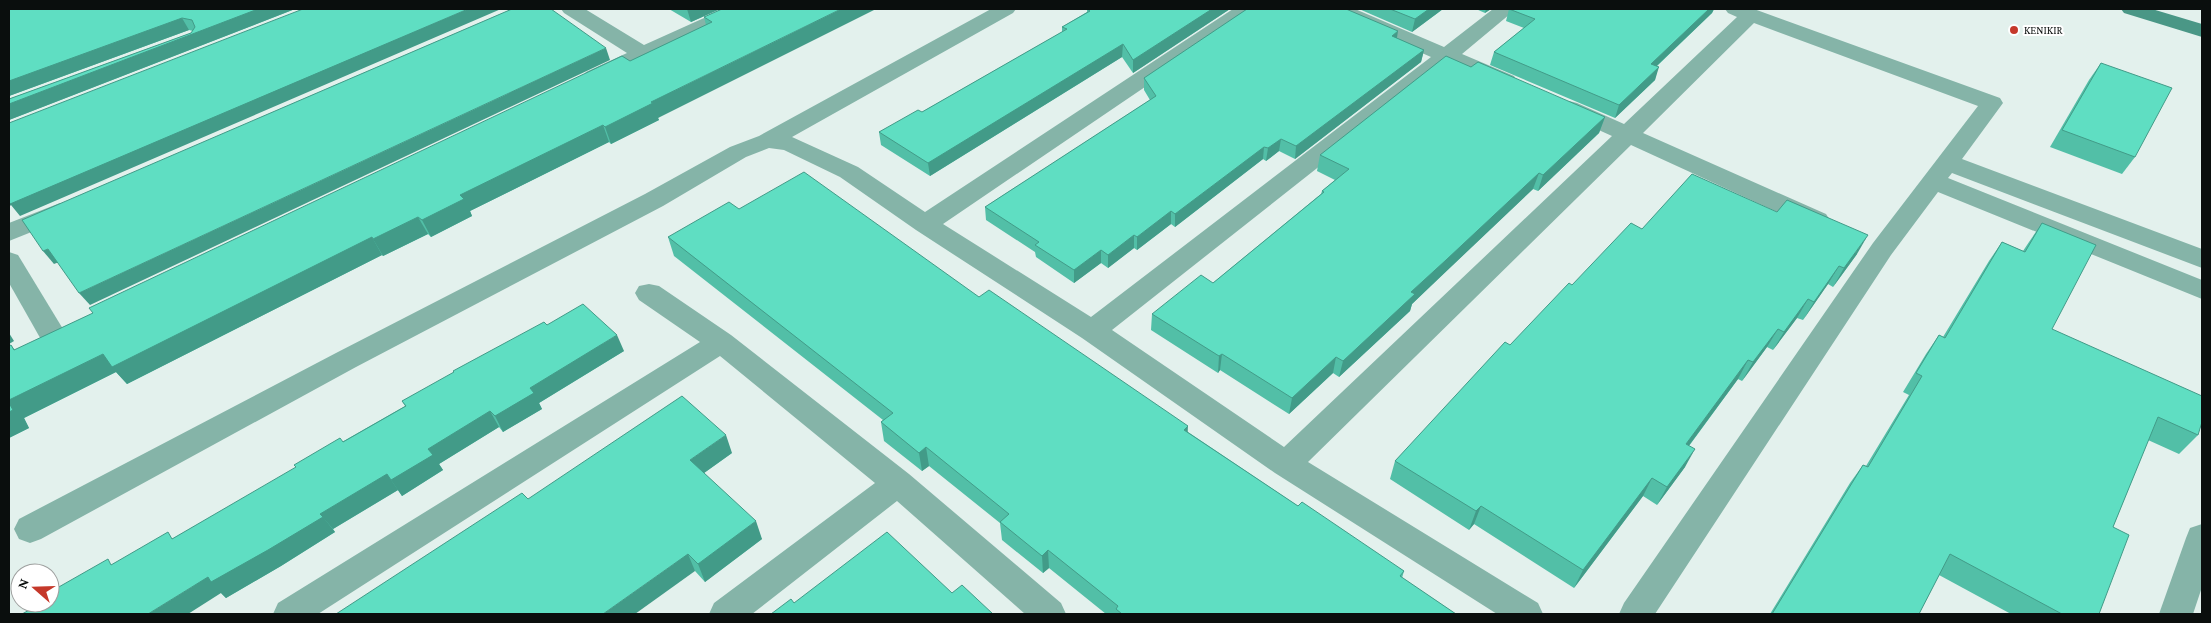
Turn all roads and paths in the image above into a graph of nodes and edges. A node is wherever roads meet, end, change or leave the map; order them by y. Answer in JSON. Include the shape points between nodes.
{"nodes":[{"id":1,"x":571,"y":9,"type":"edge"},
{"id":2,"x":740,"y":9,"type":"edge"},
{"id":3,"x":1006,"y":9,"type":"edge"},
{"id":4,"x":1247,"y":9,"type":"edge"},
{"id":5,"x":1338,"y":9,"type":"edge"},
{"id":6,"x":1506,"y":9,"type":"edge"},
{"id":7,"x":2131,"y":9,"type":"edge"},
{"id":8,"x":2189,"y":9,"type":"edge"},
{"id":9,"x":1743,"y":12,"type":"edge"},
{"id":10,"x":2202,"y":13,"type":"edge"},
{"id":11,"x":2202,"y":31,"type":"edge"},
{"id":12,"x":643,"y":54,"type":"junction"},
{"id":13,"x":1446,"y":55,"type":"junction"},
{"id":14,"x":571,"y":88,"type":"edge"},
{"id":15,"x":1628,"y":134,"type":"junction"},
{"id":16,"x":767,"y":141,"type":"junction"},
{"id":17,"x":1940,"y":171,"type":"junction"},
{"id":18,"x":82,"y":201,"type":"edge"},
{"id":19,"x":925,"y":224,"type":"junction"},
{"id":20,"x":1836,"y":229,"type":"edge"},
{"id":21,"x":9,"y":233,"type":"edge"},
{"id":22,"x":2202,"y":259,"type":"edge"},
{"id":23,"x":9,"y":261,"type":"edge"},
{"id":24,"x":2202,"y":290,"type":"edge"},
{"id":25,"x":649,"y":293,"type":"dead end"},
{"id":26,"x":1092,"y":332,"type":"junction"},
{"id":27,"x":54,"y":336,"type":"edge"},
{"id":28,"x":721,"y":342,"type":"junction"},
{"id":29,"x":1286,"y":464,"type":"junction"},
{"id":30,"x":898,"y":483,"type":"junction"},
{"id":31,"x":30,"y":529,"type":"dead end"},
{"id":32,"x":2202,"y":538,"type":"edge"},
{"id":33,"x":290,"y":614,"type":"edge"},
{"id":34,"x":726,"y":614,"type":"edge"},
{"id":35,"x":1049,"y":614,"type":"edge"},
{"id":36,"x":1526,"y":614,"type":"edge"},
{"id":37,"x":1636,"y":614,"type":"edge"},
{"id":38,"x":2176,"y":614,"type":"edge"}],
"edges":[{"from":1,"to":12,"type":"street"},
{"from":2,"to":12,"type":"street"},
{"from":3,"to":16,"type":"street"},
{"from":4,"to":19,"type":"street"},
{"from":5,"to":13,"type":"street"},
{"from":6,"to":13,"type":"street"},
{"from":7,"to":11,"type":"street"},
{"from":8,"to":10,"type":"street"},
{"from":9,"to":15,"type":"street"},
{"from":9,"to":17,"type":"street","via":[[1992,103]]},
{"from":12,"to":14,"type":"street"},
{"from":13,"to":15,"type":"street"},
{"from":13,"to":26,"type":"street"},
{"from":15,"to":20,"type":"street"},
{"from":15,"to":29,"type":"street"},
{"from":16,"to":19,"type":"street","via":[[789,143],[849,172]]},
{"from":16,"to":31,"type":"street","via":[[738,152],[654,200]]},
{"from":17,"to":22,"type":"street"},
{"from":17,"to":24,"type":"street"},
{"from":17,"to":37,"type":"street","via":[[1873,245]]},
{"from":18,"to":21,"type":"street"},
{"from":19,"to":26,"type":"street"},
{"from":23,"to":27,"type":"street"},
{"from":25,"to":28,"type":"street"},
{"from":26,"to":29,"type":"street"},
{"from":28,"to":30,"type":"street"},
{"from":28,"to":33,"type":"street"},
{"from":29,"to":36,"type":"street"},
{"from":30,"to":34,"type":"street"},
{"from":30,"to":35,"type":"street"},
{"from":32,"to":38,"type":"street"}]}
